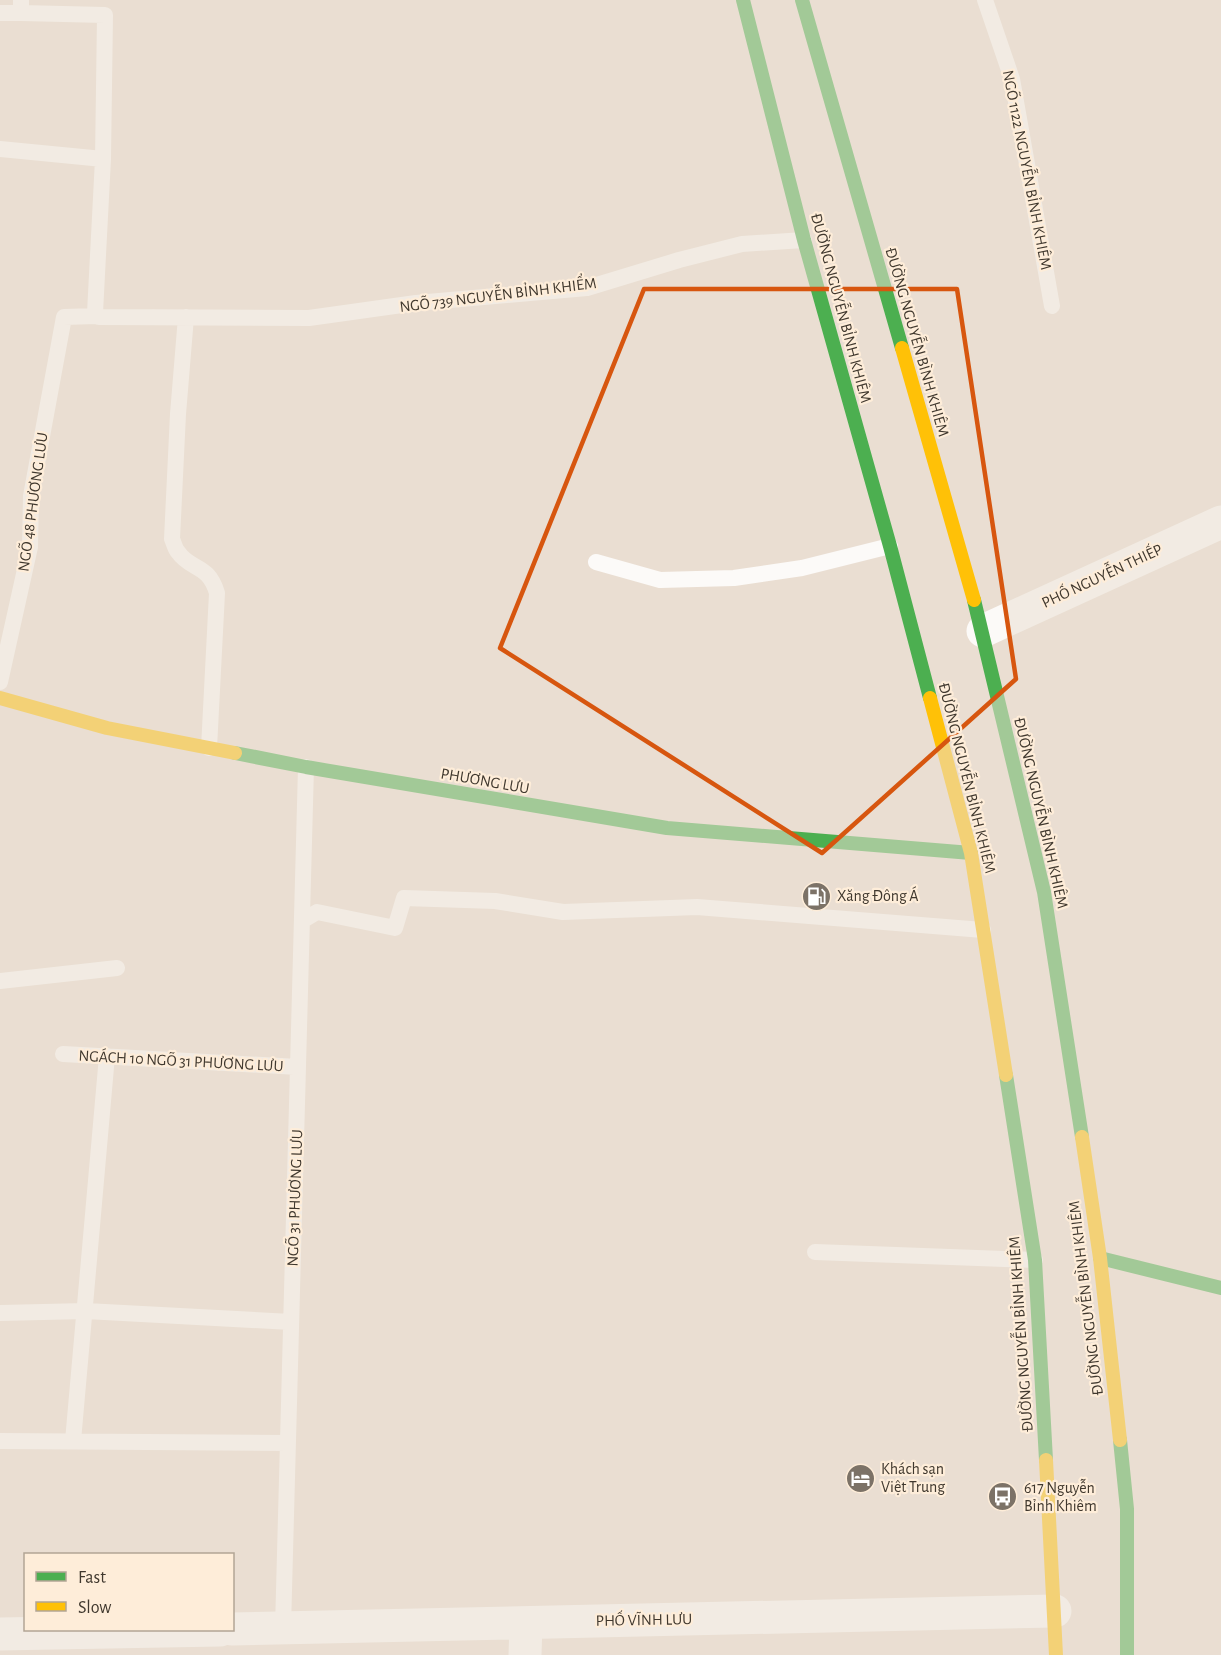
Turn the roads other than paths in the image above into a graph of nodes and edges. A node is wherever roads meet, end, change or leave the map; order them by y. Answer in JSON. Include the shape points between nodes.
{"nodes":[{"id":1,"x":742,"y":0,"type":"edge"},
{"id":2,"x":802,"y":0,"type":"edge"},
{"id":3,"x":985,"y":0,"type":"edge"},
{"id":4,"x":21,"y":7,"type":"edge"},
{"id":5,"x":0,"y":13,"type":"edge"},
{"id":6,"x":0,"y":149,"type":"edge"},
{"id":7,"x":103,"y":159,"type":"junction"},
{"id":8,"x":804,"y":240,"type":"junction"},
{"id":9,"x":1052,"y":306,"type":"dead end"},
{"id":10,"x":96,"y":316,"type":"junction"},
{"id":11,"x":186,"y":317,"type":"junction"},
{"id":12,"x":1221,"y":522,"type":"edge"},
{"id":13,"x":890,"y":546,"type":"junction"},
{"id":14,"x":596,"y":562,"type":"dead end"},
{"id":15,"x":983,"y":631,"type":"junction"},
{"id":16,"x":0,"y":682,"type":"edge"},
{"id":17,"x":0,"y":698,"type":"edge"},
{"id":18,"x":209,"y":748,"type":"junction"},
{"id":19,"x":306,"y":767,"type":"junction"},
{"id":20,"x":971,"y":853,"type":"junction"},
{"id":21,"x":302,"y":921,"type":"junction"},
{"id":22,"x":982,"y":930,"type":"junction"},
{"id":23,"x":117,"y":968,"type":"dead end"},
{"id":24,"x":0,"y":981,"type":"edge"},
{"id":25,"x":63,"y":1054,"type":"dead end"},
{"id":26,"x":107,"y":1056,"type":"junction"},
{"id":27,"x":298,"y":1067,"type":"junction"},
{"id":28,"x":815,"y":1252,"type":"dead end"},
{"id":29,"x":1100,"y":1258,"type":"junction"},
{"id":30,"x":1035,"y":1260,"type":"junction"},
{"id":31,"x":1221,"y":1288,"type":"edge"},
{"id":32,"x":86,"y":1311,"type":"junction"},
{"id":33,"x":0,"y":1313,"type":"edge"},
{"id":34,"x":291,"y":1322,"type":"junction"},
{"id":35,"x":73,"y":1441,"type":"junction"},
{"id":36,"x":0,"y":1442,"type":"edge"},
{"id":37,"x":288,"y":1443,"type":"junction"},
{"id":38,"x":1055,"y":1611,"type":"junction"},
{"id":39,"x":526,"y":1623,"type":"junction"},
{"id":40,"x":234,"y":1630,"type":"edge"},
{"id":41,"x":195,"y":1631,"type":"edge"},
{"id":42,"x":0,"y":1634,"type":"edge"},
{"id":43,"x":283,"y":1642,"type":"edge"},
{"id":44,"x":33,"y":1644,"type":"edge"},
{"id":45,"x":525,"y":1655,"type":"edge"},
{"id":46,"x":1056,"y":1655,"type":"edge"},
{"id":47,"x":1127,"y":1655,"type":"edge"}],
"edges":[{"from":1,"to":8,"type":"main road","name":"ĐƯỜNG NGUYỄN BỈNH KHIÊM"},
{"from":2,"to":15,"type":"main road","name":"ĐƯỜNG NGUYỄN BÌNH KHIÊM"},
{"from":3,"to":9,"type":"lane","name":"NGÕ 1122 NGUYỄN BỈNH KHIÊM","via":[[1012,80]]},
{"from":4,"to":5,"type":"lane"},
{"from":4,"to":7,"type":"lane","via":[[105,15]]},
{"from":6,"to":7,"type":"lane"},
{"from":7,"to":10,"type":"lane"},
{"from":8,"to":11,"type":"lane","name":"NGÕ 739 NGUYỄN BỈNH KHIỂM","via":[[742,244],[587,288],[416,303],[309,318]]},
{"from":8,"to":13,"type":"main road","name":"ĐƯỜNG NGUYỄN BỈNH KHIÊM"},
{"from":10,"to":11,"type":"lane","name":"NGÕ 48 PHƯƠNG LƯU"},
{"from":10,"to":16,"type":"lane","name":"NGÕ 48 PHƯƠNG LƯU","via":[[64,317],[31,496],[30,546]]},
{"from":11,"to":18,"type":"lane","via":[[172,539],[177,552],[209,575],[217,593]]},
{"from":12,"to":15,"type":"street","name":"PHỐ NGUYỄN THIẾP"},
{"from":13,"to":14,"type":"lane","via":[[802,568],[734,578],[660,580]]},
{"from":13,"to":20,"type":"main road","name":"ĐƯỜNG NGUYỄN BỈNH KHIÊM"},
{"from":15,"to":29,"type":"main road","name":"ĐƯỜNG NGUYỄN BÌNH KHIÊM","via":[[1044,892]]},
{"from":17,"to":18,"type":"main road","name":"PHƯƠNG LƯU","via":[[107,728]]},
{"from":18,"to":19,"type":"main road","name":"PHƯƠNG LƯU"},
{"from":19,"to":20,"type":"main road","name":"PHƯƠNG LƯU","via":[[667,828]]},
{"from":19,"to":21,"type":"lane","name":"NGÕ 31 PHƯƠNG LƯU"},
{"from":20,"to":22,"type":"main road","name":"ĐƯỜNG NGUYỄN BỈNH KHIÊM"},
{"from":21,"to":22,"type":"lane","via":[[316,912],[396,928],[404,898],[431,898],[563,912],[697,907]]},
{"from":21,"to":27,"type":"lane","name":"NGÕ 31 PHƯƠNG LƯU"},
{"from":22,"to":30,"type":"main road","name":"ĐƯỜNG NGUYỄN BỈNH KHIÊM"},
{"from":23,"to":24,"type":"lane"},
{"from":25,"to":26,"type":"lane","name":"NGÁCH 10 NGÕ 31 PHƯƠNG LƯU"},
{"from":26,"to":27,"type":"lane","name":"NGÁCH 10 NGÕ 31 PHƯƠNG LƯU"},
{"from":26,"to":32,"type":"lane"},
{"from":27,"to":34,"type":"lane","name":"NGÕ 31 PHƯƠNG LƯU"},
{"from":28,"to":30,"type":"lane"},
{"from":29,"to":31,"type":"main road"},
{"from":29,"to":47,"type":"main road","name":"ĐƯỜNG NGUYỄN BÌNH KHIÊM","via":[[1127,1509]]},
{"from":30,"to":38,"type":"main road","name":"ĐƯỜNG NGUYỄN BỈNH KHIÊM"},
{"from":32,"to":33,"type":"lane"},
{"from":32,"to":34,"type":"lane"},
{"from":32,"to":35,"type":"lane"},
{"from":34,"to":37,"type":"lane","name":"NGÕ 31 PHƯƠNG LƯU"},
{"from":35,"to":36,"type":"lane"},
{"from":35,"to":37,"type":"lane"},
{"from":37,"to":43,"type":"lane","name":"NGÕ 31 PHƯƠNG LƯU"},
{"from":38,"to":39,"type":"street","name":"PHỐ VĨNH LƯU"},
{"from":38,"to":46,"type":"main road","name":"ĐƯỜNG NGUYỄN BỈNH KHIÊM"},
{"from":39,"to":43,"type":"street","name":"PHỐ VĨNH LƯU"},
{"from":39,"to":45,"type":"street"},
{"from":40,"to":43,"type":"street","name":"PHỐ VĨNH LƯU"},
{"from":41,"to":44,"type":"street"},
{"from":42,"to":44,"type":"street"}]}
